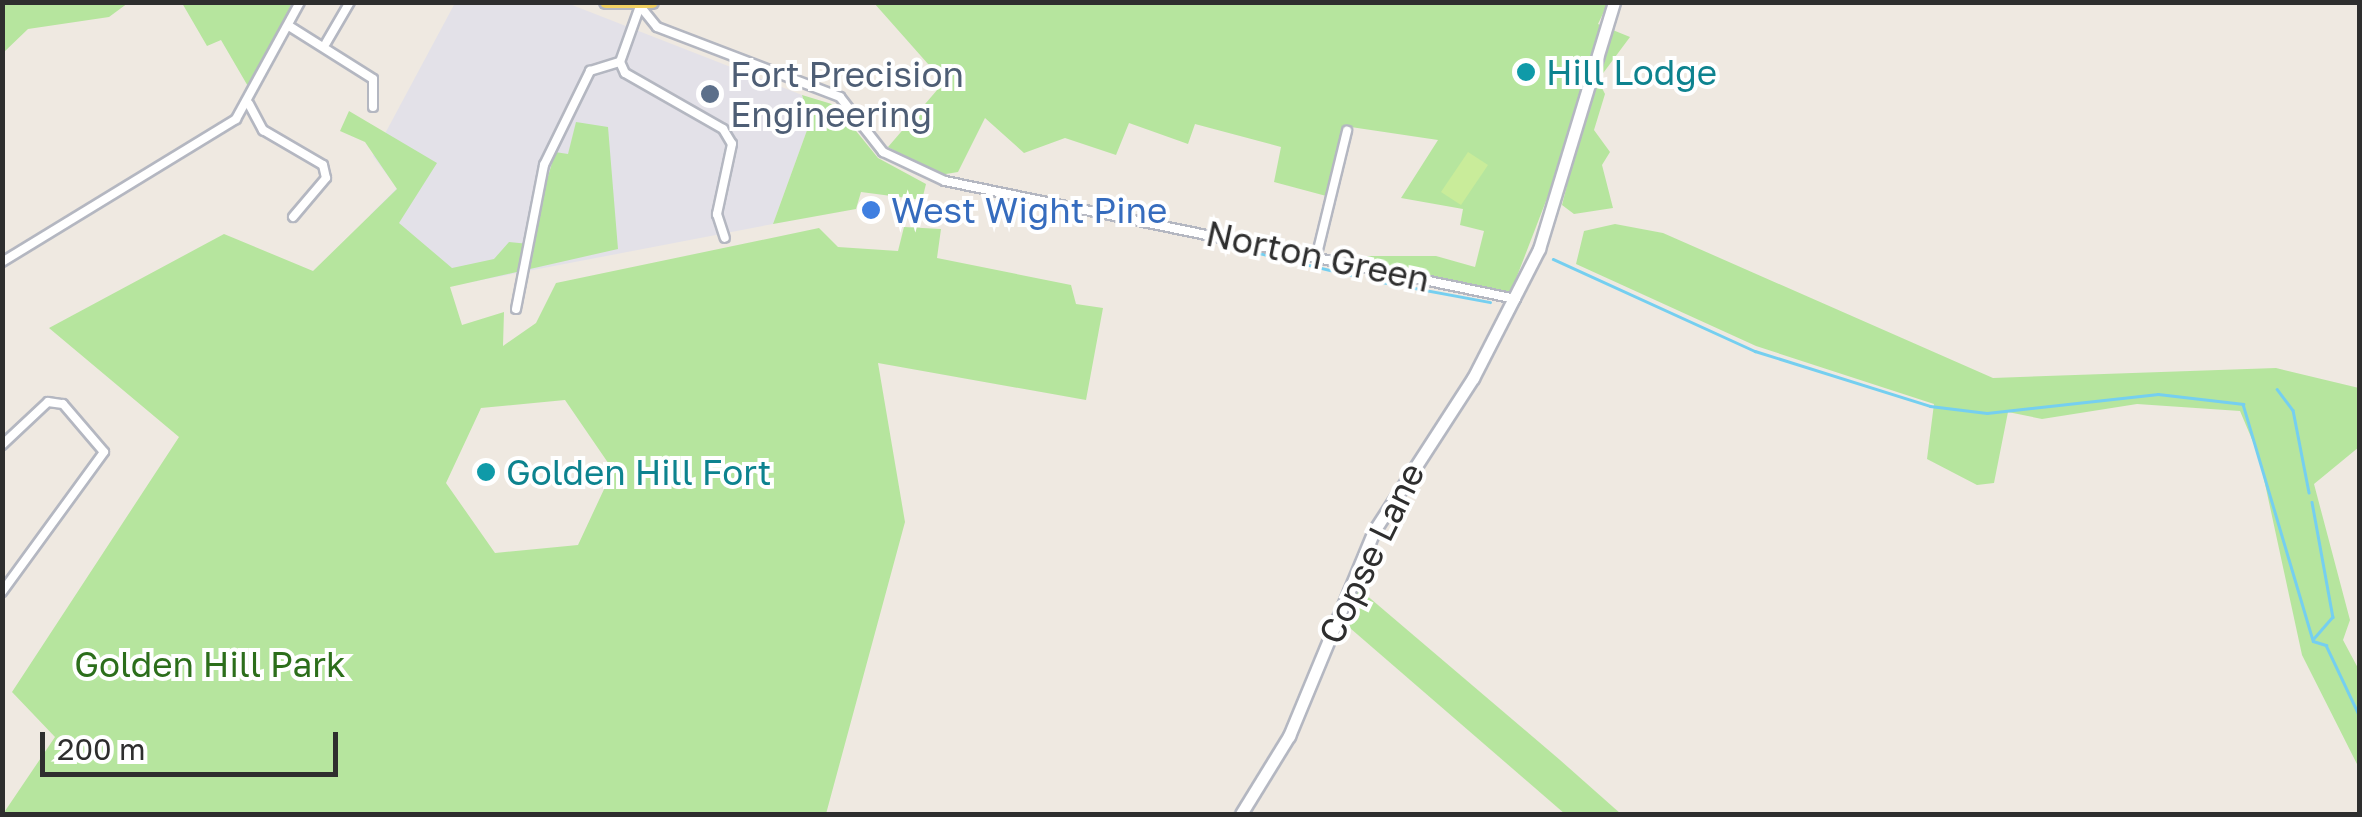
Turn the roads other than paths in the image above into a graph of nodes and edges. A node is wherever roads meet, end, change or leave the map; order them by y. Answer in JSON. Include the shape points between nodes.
{"nodes":[{"id":1,"x":300,"y":2,"type":"edge"},
{"id":2,"x":350,"y":2,"type":"edge"},
{"id":3,"x":606,"y":2,"type":"edge"},
{"id":4,"x":1614,"y":2,"type":"edge"},
{"id":5,"x":646,"y":4,"type":"edge"},
{"id":6,"x":289,"y":26,"type":"junction"},
{"id":7,"x":326,"y":44,"type":"junction"},
{"id":8,"x":620,"y":62,"type":"junction"},
{"id":9,"x":382,"y":73,"type":"dead end"},
{"id":10,"x":374,"y":78,"type":"junction"},
{"id":11,"x":249,"y":104,"type":"junction"},
{"id":12,"x":373,"y":107,"type":"dead end"},
{"id":13,"x":1346,"y":132,"type":"dead end"},
{"id":14,"x":292,"y":217,"type":"dead end"},
{"id":15,"x":725,"y":238,"type":"dead end"},
{"id":16,"x":1317,"y":254,"type":"junction"},
{"id":17,"x":2,"y":262,"type":"edge"},
{"id":18,"x":1516,"y":298,"type":"junction"},
{"id":19,"x":516,"y":309,"type":"dead end"},
{"id":20,"x":2,"y":445,"type":"edge"},
{"id":21,"x":2,"y":592,"type":"edge"},
{"id":22,"x":1241,"y":814,"type":"edge"}],
"edges":[{"from":1,"to":6,"type":"street"},
{"from":2,"to":7,"type":"street"},
{"from":3,"to":5,"type":"main road"},
{"from":4,"to":18,"type":"street","name":"Copse Lane","via":[[1554,208]]},
{"from":5,"to":8,"type":"street"},
{"from":5,"to":16,"type":"street","name":"Norton Green","via":[[657,28],[840,97],[883,152],[944,181]]},
{"from":6,"to":7,"type":"street"},
{"from":6,"to":11,"type":"street"},
{"from":7,"to":10,"type":"street"},
{"from":8,"to":15,"type":"street","via":[[641,88],[723,129],[732,144],[718,214]]},
{"from":8,"to":19,"type":"street","via":[[590,72],[544,165]]},
{"from":9,"to":10,"type":"street"},
{"from":10,"to":12,"type":"street"},
{"from":11,"to":14,"type":"street","via":[[263,130],[324,166],[326,178]]},
{"from":11,"to":17,"type":"street","via":[[179,160]]},
{"from":13,"to":16,"type":"street"},
{"from":16,"to":18,"type":"street","name":"Norton Green"},
{"from":18,"to":22,"type":"street","name":"Copse Lane","via":[[1374,531],[1290,736]]},
{"from":20,"to":21,"type":"street","via":[[33,408],[63,404],[98,438],[101,466]]}]}
